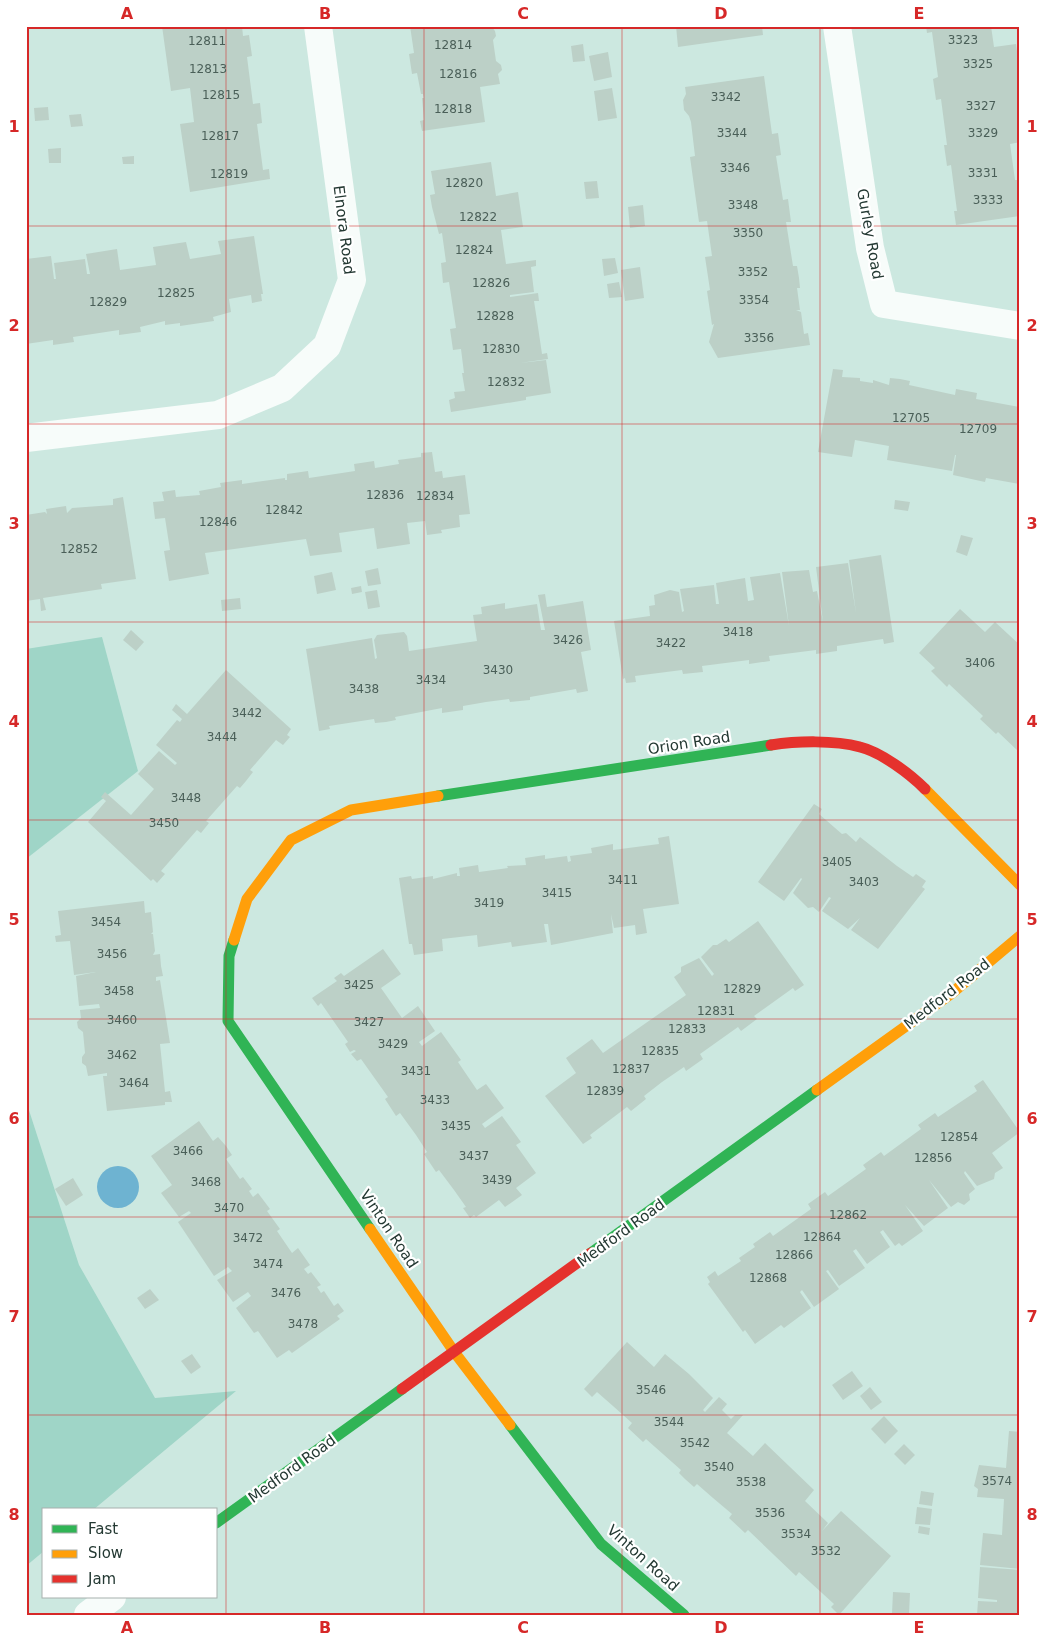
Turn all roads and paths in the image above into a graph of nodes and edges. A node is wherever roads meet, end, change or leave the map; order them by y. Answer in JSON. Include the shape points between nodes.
{"nodes":[{"id":1,"x":318,"y":26,"type":"edge"},
{"id":2,"x":837,"y":26,"type":"edge"},
{"id":3,"x":1020,"y":326,"type":"edge"},
{"id":4,"x":26,"y":438,"type":"edge"},
{"id":5,"x":316,"y":828,"type":"joint"},
{"id":6,"x":1020,"y":885,"type":"edge"},
{"id":7,"x":1020,"y":936,"type":"edge"},
{"id":8,"x":455,"y":1353,"type":"junction"},
{"id":9,"x":218,"y":1522,"type":"edge"},
{"id":10,"x":111,"y":1598,"type":"edge"},
{"id":11,"x":88,"y":1615,"type":"edge"},
{"id":12,"x":684,"y":1615,"type":"edge"}],
"edges":[{"from":1,"to":4,"type":"street","name":"Elnora Road","via":[[352,280],[326,346],[282,388],[218,414]]},
{"from":2,"to":3,"type":"street","name":"Gurley Road","via":[[870,248],[884,304]]},
{"from":5,"to":6,"type":"street","name":"Orion Road","via":[[352,810],[797,741],[861,747],[908,772]]},
{"from":5,"to":8,"type":"street","name":"Vinton Road","via":[[291,840],[246,899],[229,956],[228,1021]]},
{"from":7,"to":8,"type":"street","name":"Medford Road","via":[[952,993]]},
{"from":8,"to":9,"type":"street","name":"Medford Road"},
{"from":8,"to":12,"type":"street","name":"Vinton Road","via":[[601,1544]]},
{"from":10,"to":11,"type":"street"}]}
